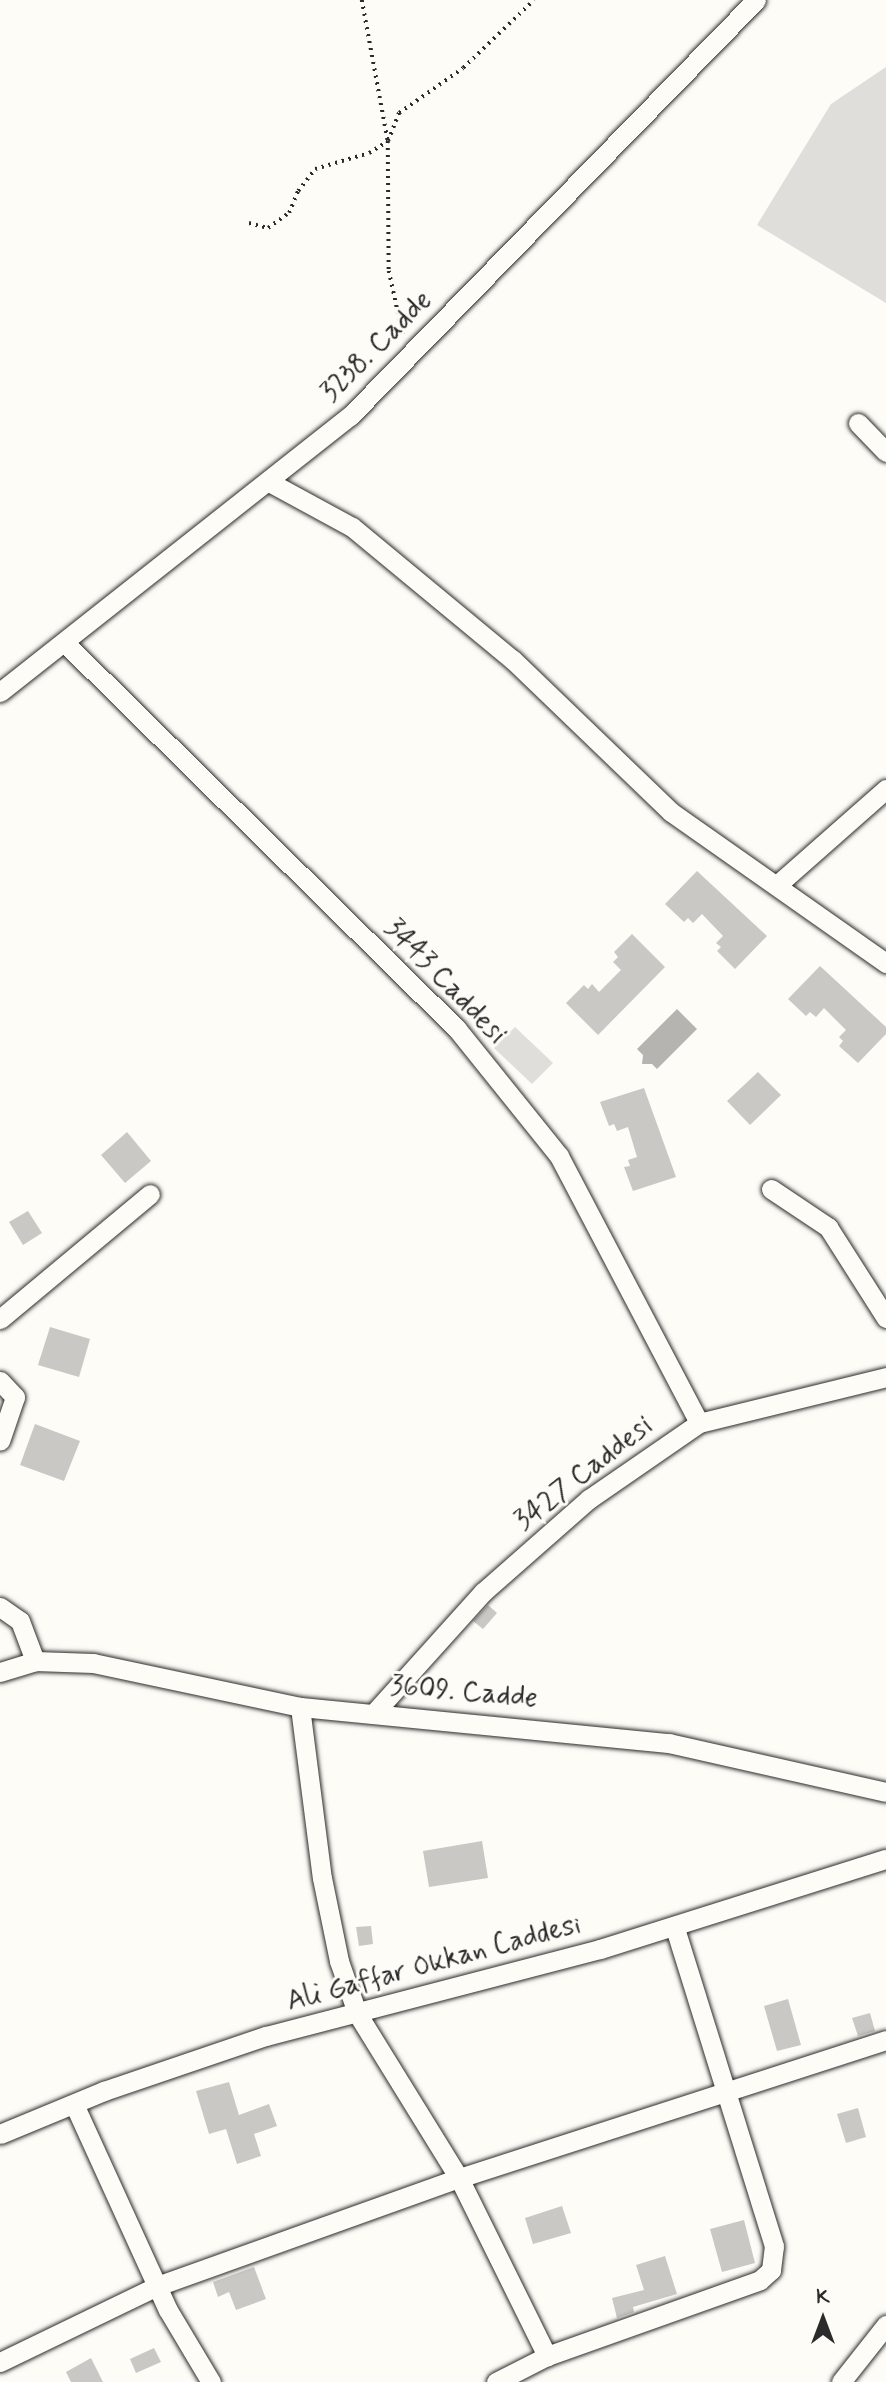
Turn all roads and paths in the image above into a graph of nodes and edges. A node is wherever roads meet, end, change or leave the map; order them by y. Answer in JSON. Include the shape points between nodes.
{"nodes":[{"id":1,"x":362,"y":0,"type":"edge"},
{"id":2,"x":534,"y":0,"type":"edge"},
{"id":3,"x":757,"y":0,"type":"edge"},
{"id":4,"x":388,"y":141,"type":"junction"},
{"id":5,"x":249,"y":223,"type":"dead end"},
{"id":6,"x":407,"y":358,"type":"junction"},
{"id":7,"x":858,"y":422,"type":"dead end"},
{"id":8,"x":886,"y":452,"type":"edge"},
{"id":9,"x":269,"y":482,"type":"junction"},
{"id":10,"x":65,"y":643,"type":"junction"},
{"id":11,"x":0,"y":692,"type":"edge"},
{"id":12,"x":886,"y":789,"type":"edge"},
{"id":13,"x":777,"y":885,"type":"junction"},
{"id":14,"x":886,"y":963,"type":"edge"},
{"id":15,"x":771,"y":1189,"type":"dead end"},
{"id":16,"x":150,"y":1194,"type":"dead end"},
{"id":17,"x":886,"y":1318,"type":"edge"},
{"id":18,"x":0,"y":1319,"type":"edge"},
{"id":19,"x":886,"y":1377,"type":"edge"},
{"id":20,"x":0,"y":1381,"type":"edge"},
{"id":21,"x":699,"y":1423,"type":"junction"},
{"id":22,"x":0,"y":1441,"type":"edge"},
{"id":23,"x":0,"y":1607,"type":"edge"},
{"id":24,"x":35,"y":1661,"type":"junction"},
{"id":25,"x":0,"y":1672,"type":"edge"},
{"id":26,"x":300,"y":1707,"type":"junction"},
{"id":27,"x":374,"y":1713,"type":"junction"},
{"id":28,"x":886,"y":1792,"type":"edge"},
{"id":29,"x":886,"y":1859,"type":"edge"},
{"id":30,"x":675,"y":1928,"type":"junction"},
{"id":31,"x":358,"y":2013,"type":"junction"},
{"id":32,"x":886,"y":2039,"type":"edge"},
{"id":33,"x":725,"y":2092,"type":"junction"},
{"id":34,"x":74,"y":2104,"type":"junction"},
{"id":35,"x":0,"y":2134,"type":"edge"},
{"id":36,"x":459,"y":2178,"type":"junction"},
{"id":37,"x":157,"y":2286,"type":"junction"},
{"id":38,"x":886,"y":2325,"type":"edge"},
{"id":39,"x":547,"y":2356,"type":"junction"},
{"id":40,"x":0,"y":2362,"type":"edge"},
{"id":41,"x":211,"y":2382,"type":"edge"},
{"id":42,"x":496,"y":2382,"type":"edge"},
{"id":43,"x":841,"y":2382,"type":"edge"}],
"edges":[{"from":1,"to":4,"type":"path"},
{"from":2,"to":4,"type":"path","via":[[463,68],[399,113]]},
{"from":3,"to":6,"type":"street","name":"3238. Cadde"},
{"from":4,"to":5,"type":"path","via":[[369,153],[315,169],[289,213],[268,228]]},
{"from":4,"to":6,"type":"path","via":[[389,271]]},
{"from":6,"to":9,"type":"street","name":"3238. Cadde","via":[[350,416]]},
{"from":7,"to":8,"type":"street"},
{"from":9,"to":10,"type":"street","name":"3238. Cadde"},
{"from":9,"to":13,"type":"street","via":[[352,527],[513,660],[671,812]]},
{"from":10,"to":11,"type":"street","name":"3238. Cadde"},
{"from":10,"to":21,"type":"street","name":"3443 Caddesi","via":[[457,1029],[559,1156]]},
{"from":12,"to":13,"type":"street"},
{"from":13,"to":14,"type":"street"},
{"from":15,"to":17,"type":"street","via":[[828,1227]]},
{"from":16,"to":18,"type":"street"},
{"from":19,"to":21,"type":"street","name":"3427 Caddesi"},
{"from":20,"to":22,"type":"street","via":[[15,1397]]},
{"from":21,"to":27,"type":"street","name":"3427 Caddesi","via":[[589,1499],[483,1592]]},
{"from":23,"to":24,"type":"street","via":[[20,1621]]},
{"from":24,"to":25,"type":"street","name":"3609. Cadde"},
{"from":24,"to":26,"type":"street","name":"3609. Cadde","via":[[93,1663]]},
{"from":26,"to":27,"type":"street","name":"3609. Cadde"},
{"from":26,"to":31,"type":"street","via":[[322,1878],[339,1961]]},
{"from":27,"to":28,"type":"street","name":"3609. Cadde","via":[[669,1743]]},
{"from":29,"to":30,"type":"street","name":"Ali Gaffar Okkan Caddesi"},
{"from":30,"to":31,"type":"street","name":"Ali Gaffar Okkan Caddesi"},
{"from":30,"to":33,"type":"street"},
{"from":31,"to":34,"type":"street","name":"Ali Gaffar Okkan Caddesi","via":[[266,2036]]},
{"from":31,"to":36,"type":"street"},
{"from":32,"to":33,"type":"street"},
{"from":33,"to":36,"type":"street"},
{"from":33,"to":39,"type":"street","via":[[774,2246],[771,2270],[761,2280]]},
{"from":34,"to":35,"type":"street","name":"Ali Gaffar Okkan Caddesi"},
{"from":34,"to":37,"type":"street"},
{"from":36,"to":37,"type":"street"},
{"from":36,"to":39,"type":"street"},
{"from":37,"to":40,"type":"street"},
{"from":37,"to":41,"type":"street"},
{"from":38,"to":43,"type":"street"},
{"from":39,"to":42,"type":"street"}]}
